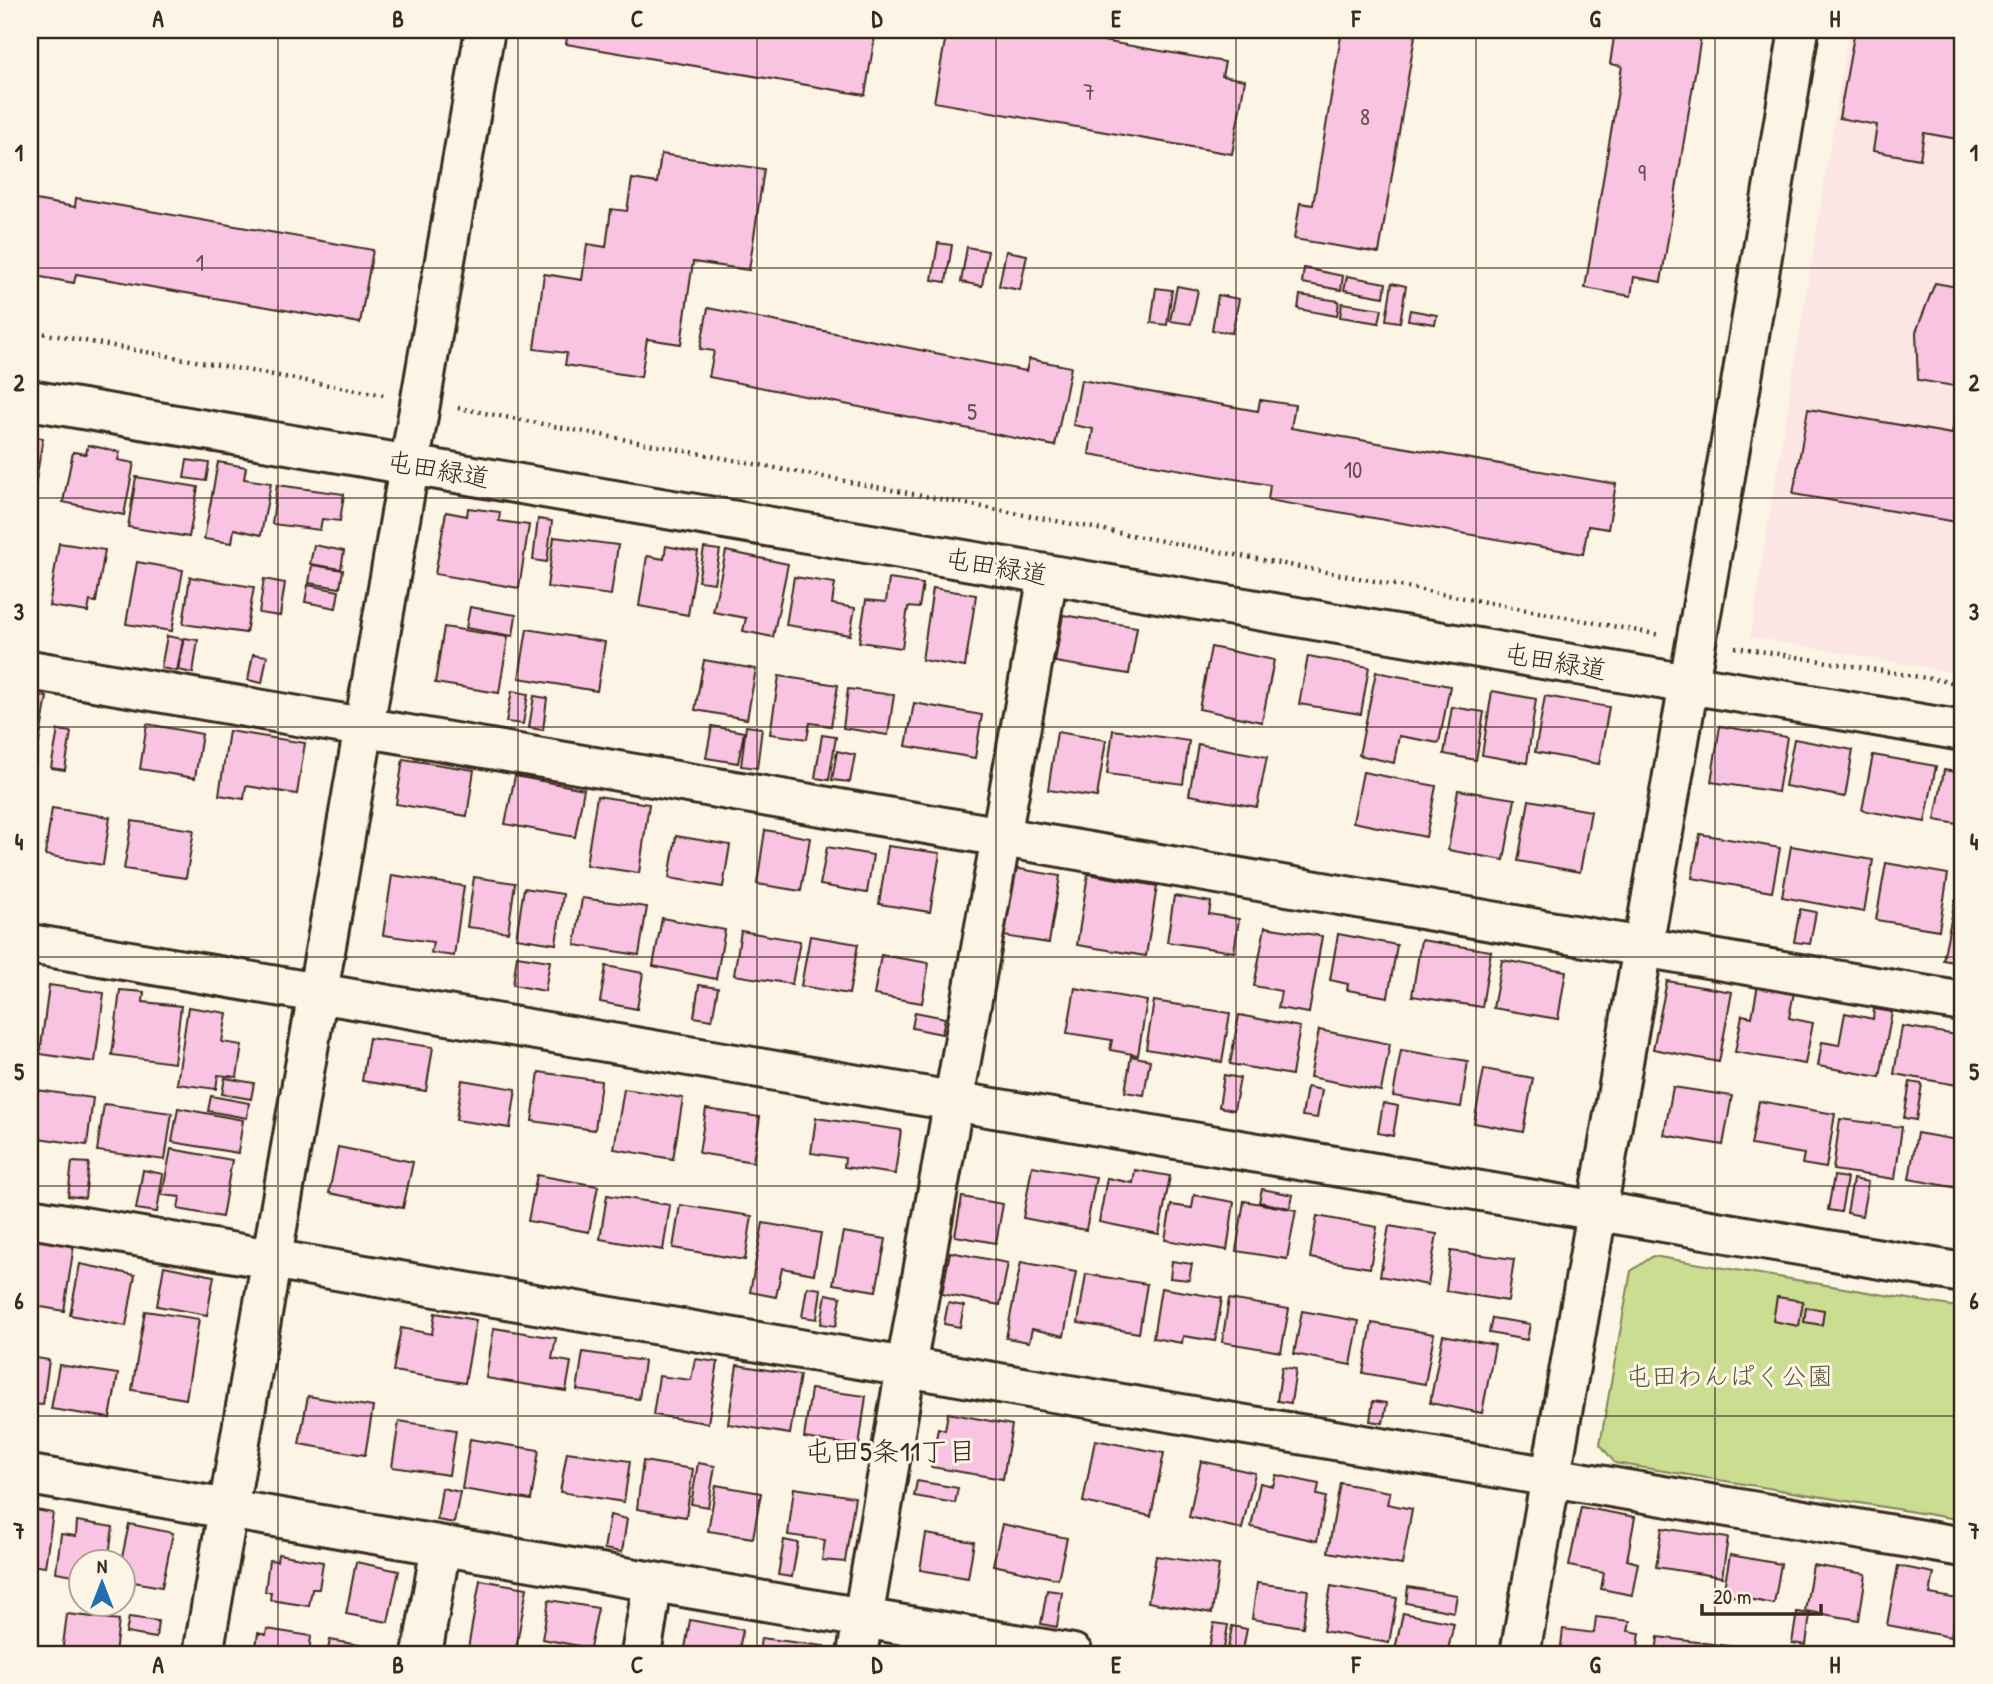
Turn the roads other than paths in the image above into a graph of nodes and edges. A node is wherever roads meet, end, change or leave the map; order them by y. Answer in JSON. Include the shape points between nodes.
{"nodes":[{"id":1,"x":485,"y":30,"type":"edge"},
{"id":2,"x":1799,"y":30,"type":"edge"},
{"id":3,"x":30,"y":400,"type":"edge"},
{"id":4,"x":408,"y":464,"type":"junction"},
{"id":5,"x":1048,"y":575,"type":"junction"},
{"id":6,"x":30,"y":670,"type":"edge"},
{"id":7,"x":1689,"y":684,"type":"junction"},
{"id":8,"x":363,"y":726,"type":"junction"},
{"id":9,"x":1963,"y":731,"type":"edge"},
{"id":10,"x":1001,"y":836,"type":"junction"},
{"id":11,"x":30,"y":944,"type":"edge"},
{"id":12,"x":1643,"y":948,"type":"junction"},
{"id":13,"x":318,"y":993,"type":"junction"},
{"id":14,"x":1963,"y":1002,"type":"edge"},
{"id":15,"x":954,"y":1100,"type":"junction"},
{"id":16,"x":1599,"y":1211,"type":"junction"},
{"id":17,"x":30,"y":1218,"type":"edge"},
{"id":18,"x":273,"y":1261,"type":"junction"},
{"id":19,"x":1963,"y":1273,"type":"edge"},
{"id":20,"x":906,"y":1367,"type":"junction"},
{"id":21,"x":30,"y":1475,"type":"edge"},
{"id":22,"x":1552,"y":1476,"type":"junction"},
{"id":23,"x":229,"y":1510,"type":"junction"},
{"id":24,"x":441,"y":1546,"type":"junction"},
{"id":25,"x":1963,"y":1547,"type":"edge"},
{"id":26,"x":653,"y":1582,"type":"junction"},
{"id":27,"x":860,"y":1636,"type":"edge"},
{"id":28,"x":203,"y":1654,"type":"edge"},
{"id":29,"x":422,"y":1654,"type":"edge"},
{"id":30,"x":641,"y":1654,"type":"edge"},
{"id":31,"x":1073,"y":1654,"type":"edge"},
{"id":32,"x":1520,"y":1654,"type":"edge"}],
"edges":[{"from":1,"to":4,"type":"street"},
{"from":2,"to":7,"type":"street"},
{"from":3,"to":4,"type":"street","name":"屯田緑道"},
{"from":4,"to":5,"type":"street","name":"屯田緑道"},
{"from":4,"to":8,"type":"street"},
{"from":5,"to":7,"type":"street","name":"屯田緑道"},
{"from":5,"to":10,"type":"street"},
{"from":6,"to":8,"type":"street"},
{"from":7,"to":9,"type":"street","name":"屯田緑道"},
{"from":7,"to":12,"type":"street"},
{"from":8,"to":10,"type":"street"},
{"from":8,"to":13,"type":"street"},
{"from":10,"to":12,"type":"street"},
{"from":10,"to":15,"type":"street"},
{"from":11,"to":13,"type":"street"},
{"from":12,"to":14,"type":"street"},
{"from":12,"to":16,"type":"street"},
{"from":13,"to":15,"type":"street"},
{"from":13,"to":18,"type":"street"},
{"from":15,"to":16,"type":"street"},
{"from":15,"to":20,"type":"street"},
{"from":16,"to":19,"type":"street"},
{"from":16,"to":22,"type":"street"},
{"from":17,"to":18,"type":"street"},
{"from":18,"to":20,"type":"street"},
{"from":18,"to":23,"type":"street"},
{"from":20,"to":22,"type":"street"},
{"from":20,"to":27,"type":"street"},
{"from":21,"to":23,"type":"street"},
{"from":22,"to":25,"type":"street"},
{"from":22,"to":32,"type":"street"},
{"from":23,"to":24,"type":"street"},
{"from":23,"to":28,"type":"street"},
{"from":24,"to":26,"type":"street"},
{"from":24,"to":29,"type":"street"},
{"from":26,"to":27,"type":"street"},
{"from":26,"to":30,"type":"street"},
{"from":27,"to":31,"type":"street"}]}
